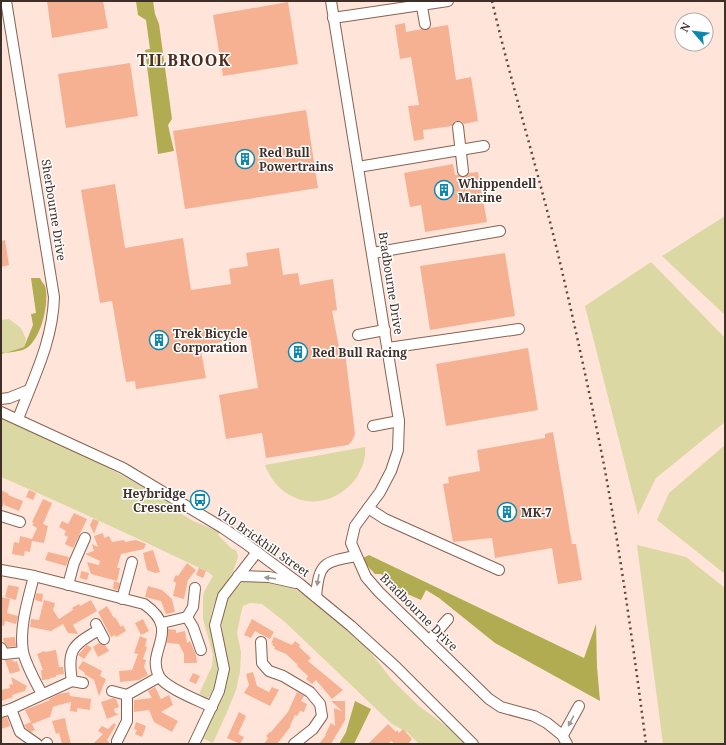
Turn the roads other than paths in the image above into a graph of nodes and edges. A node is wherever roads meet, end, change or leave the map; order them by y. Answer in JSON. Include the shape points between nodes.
{"nodes":[{"id":1,"x":6,"y":1,"type":"edge"},
{"id":2,"x":330,"y":1,"type":"edge"},
{"id":3,"x":448,"y":1,"type":"edge"},
{"id":4,"x":422,"y":3,"type":"edge"},
{"id":5,"x":333,"y":18,"type":"junction"},
{"id":6,"x":5,"y":19,"type":"edge"},
{"id":7,"x":425,"y":24,"type":"dead end"},
{"id":8,"x":458,"y":127,"type":"dead end"},
{"id":9,"x":484,"y":146,"type":"dead end"},
{"id":10,"x":460,"y":150,"type":"junction"},
{"id":11,"x":358,"y":167,"type":"junction"},
{"id":12,"x":463,"y":171,"type":"dead end"},
{"id":13,"x":500,"y":231,"type":"dead end"},
{"id":14,"x":373,"y":254,"type":"junction"},
{"id":15,"x":519,"y":329,"type":"dead end"},
{"id":16,"x":385,"y":330,"type":"junction"},
{"id":17,"x":358,"y":335,"type":"dead end"},
{"id":18,"x":388,"y":348,"type":"junction"},
{"id":19,"x":29,"y":390,"type":"junction"},
{"id":20,"x":1,"y":399,"type":"edge"},
{"id":21,"x":1,"y":412,"type":"edge"},
{"id":22,"x":18,"y":419,"type":"junction"},
{"id":23,"x":399,"y":421,"type":"junction"},
{"id":24,"x":373,"y":426,"type":"dead end"},
{"id":25,"x":368,"y":508,"type":"junction"},
{"id":26,"x":1,"y":516,"type":"edge"},
{"id":27,"x":22,"y":521,"type":"dead end"},
{"id":28,"x":85,"y":538,"type":"dead end"},
{"id":29,"x":257,"y":552,"type":"junction"},
{"id":30,"x":356,"y":556,"type":"junction"},
{"id":31,"x":132,"y":562,"type":"dead end"},
{"id":32,"x":1,"y":570,"type":"edge"},
{"id":33,"x":499,"y":570,"type":"dead end"},
{"id":34,"x":34,"y":576,"type":"junction"},
{"id":35,"x":238,"y":576,"type":"junction"},
{"id":36,"x":300,"y":584,"type":"junction"},
{"id":37,"x":68,"y":585,"type":"junction"},
{"id":38,"x":195,"y":588,"type":"dead end"},
{"id":39,"x":316,"y":597,"type":"junction"},
{"id":40,"x":122,"y":599,"type":"junction"},
{"id":41,"x":187,"y":617,"type":"junction"},
{"id":42,"x":448,"y":619,"type":"dead end"},
{"id":43,"x":162,"y":624,"type":"junction"},
{"id":44,"x":99,"y":631,"type":"dead end"},
{"id":45,"x":429,"y":641,"type":"junction"},
{"id":46,"x":262,"y":642,"type":"dead end"},
{"id":47,"x":1,"y":648,"type":"edge"},
{"id":48,"x":202,"y":650,"type":"dead end"},
{"id":49,"x":23,"y":652,"type":"junction"},
{"id":50,"x":159,"y":677,"type":"junction"},
{"id":51,"x":72,"y":681,"type":"junction"},
{"id":52,"x":83,"y":683,"type":"dead end"},
{"id":53,"x":112,"y":691,"type":"dead end"},
{"id":54,"x":42,"y":694,"type":"junction"},
{"id":55,"x":127,"y":695,"type":"junction"},
{"id":56,"x":579,"y":706,"type":"dead end"},
{"id":57,"x":212,"y":707,"type":"junction"},
{"id":58,"x":12,"y":709,"type":"junction"},
{"id":59,"x":1,"y":712,"type":"edge"},
{"id":60,"x":565,"y":740,"type":"edge"},
{"id":61,"x":199,"y":743,"type":"edge"},
{"id":62,"x":43,"y":744,"type":"edge"},
{"id":63,"x":117,"y":744,"type":"edge"},
{"id":64,"x":294,"y":744,"type":"edge"},
{"id":65,"x":473,"y":744,"type":"edge"}],
"edges":[{"from":1,"to":6,"type":"street","name":"Sherbourne Drive"},
{"from":2,"to":5,"type":"street","name":"Bradbourne Drive"},
{"from":3,"to":4,"type":"street"},
{"from":4,"to":5,"type":"street"},
{"from":4,"to":7,"type":"street"},
{"from":5,"to":11,"type":"street","name":"Bradbourne Drive"},
{"from":6,"to":19,"type":"street","name":"Sherbourne Drive","via":[[54,297],[52,328]]},
{"from":8,"to":10,"type":"street"},
{"from":9,"to":10,"type":"street"},
{"from":10,"to":11,"type":"street"},
{"from":10,"to":12,"type":"street"},
{"from":11,"to":14,"type":"street","name":"Bradbourne Drive"},
{"from":13,"to":14,"type":"street"},
{"from":14,"to":16,"type":"street","name":"Bradbourne Drive"},
{"from":15,"to":18,"type":"street"},
{"from":16,"to":17,"type":"street"},
{"from":16,"to":18,"type":"street","name":"Bradbourne Drive"},
{"from":18,"to":23,"type":"street","name":"Bradbourne Drive"},
{"from":19,"to":20,"type":"street"},
{"from":19,"to":22,"type":"street","name":"Sherbourne Drive"},
{"from":21,"to":22,"type":"street","name":"V10 Brickhill Street"},
{"from":22,"to":29,"type":"street","name":"V10 Brickhill Street","via":[[123,468],[223,528]]},
{"from":23,"to":24,"type":"street"},
{"from":23,"to":25,"type":"street","name":"Bradbourne Drive","via":[[398,450],[391,471]]},
{"from":25,"to":30,"type":"street","name":"Bradbourne Drive","via":[[355,526],[351,543]]},
{"from":25,"to":33,"type":"street","via":[[385,519]]},
{"from":26,"to":27,"type":"street"},
{"from":28,"to":37,"type":"street"},
{"from":29,"to":35,"type":"street"},
{"from":29,"to":36,"type":"street","name":"V10 Brickhill Street"},
{"from":30,"to":39,"type":"street","one_way":true,"via":[[333,560],[325,565],[320,571]]},
{"from":30,"to":45,"type":"street","name":"Bradbourne Drive","via":[[366,577]]},
{"from":31,"to":40,"type":"street"},
{"from":32,"to":34,"type":"street"},
{"from":34,"to":37,"type":"street"},
{"from":34,"to":49,"type":"street","via":[[22,633]]},
{"from":36,"to":35,"type":"street","one_way":true,"via":[[269,577]]},
{"from":35,"to":57,"type":"street","via":[[223,596],[215,625],[224,669]]},
{"from":36,"to":39,"type":"street","name":"V10 Brickhill Street"},
{"from":37,"to":40,"type":"street"},
{"from":38,"to":41,"type":"street","via":[[193,607]]},
{"from":39,"to":65,"type":"street","name":"V10 Brickhill Street","via":[[396,667]]},
{"from":40,"to":43,"type":"street","via":[[144,604],[154,611]]},
{"from":41,"to":43,"type":"street"},
{"from":41,"to":48,"type":"street"},
{"from":42,"to":45,"type":"street"},
{"from":43,"to":50,"type":"street","via":[[156,664]]},
{"from":44,"to":51,"type":"street","via":[[83,639],[72,651]]},
{"from":45,"to":60,"type":"street","name":"Bradbourne Drive","via":[[477,688],[501,707],[534,716],[547,723]]},
{"from":46,"to":64,"type":"street","via":[[262,663],[269,671],[297,683],[310,692],[320,704],[322,716],[313,729]]},
{"from":47,"to":49,"type":"street","via":[[4,654]]},
{"from":49,"to":54,"type":"street"},
{"from":50,"to":55,"type":"street"},
{"from":50,"to":57,"type":"street","via":[[171,688]]},
{"from":51,"to":52,"type":"street"},
{"from":51,"to":54,"type":"street"},
{"from":53,"to":55,"type":"street"},
{"from":54,"to":58,"type":"street"},
{"from":55,"to":63,"type":"street","via":[[127,721]]},
{"from":56,"to":60,"type":"street","one_way":true},
{"from":57,"to":61,"type":"street"},
{"from":58,"to":59,"type":"street"},
{"from":58,"to":62,"type":"street","via":[[20,732]]}]}
